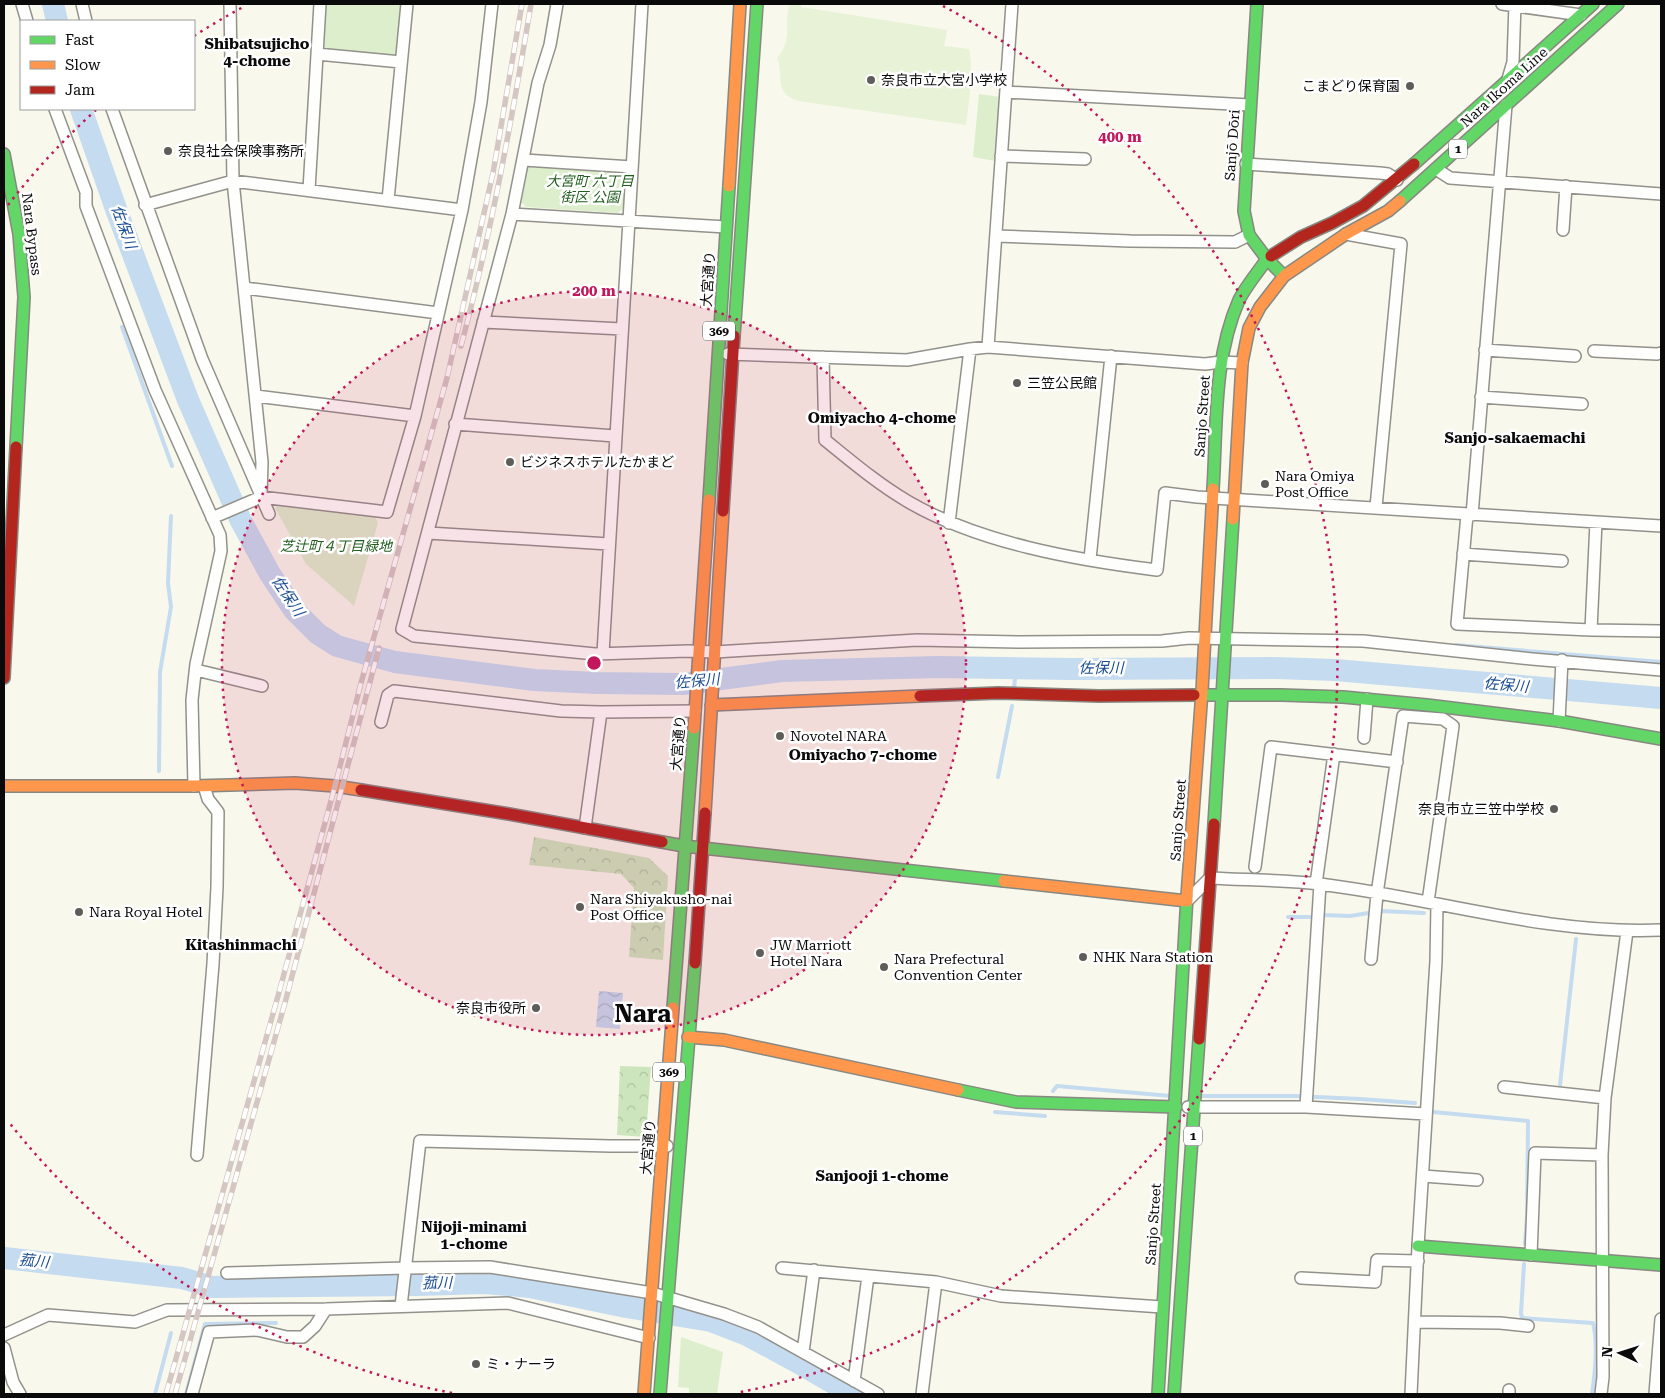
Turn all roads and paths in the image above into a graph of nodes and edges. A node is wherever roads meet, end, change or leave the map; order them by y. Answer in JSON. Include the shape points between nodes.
{"nodes":[{"id":1,"x":22,"y":4,"type":"edge"},
{"id":2,"x":82,"y":4,"type":"edge"},
{"id":3,"x":230,"y":4,"type":"edge"},
{"id":4,"x":320,"y":4,"type":"edge"},
{"id":5,"x":407,"y":4,"type":"edge"},
{"id":6,"x":492,"y":4,"type":"edge"},
{"id":7,"x":557,"y":4,"type":"edge"},
{"id":8,"x":642,"y":4,"type":"edge"},
{"id":9,"x":740,"y":4,"type":"edge"},
{"id":10,"x":757,"y":4,"type":"edge"},
{"id":11,"x":1012,"y":4,"type":"edge"},
{"id":12,"x":1257,"y":4,"type":"edge"},
{"id":13,"x":1502,"y":4,"type":"edge"},
{"id":14,"x":1593,"y":4,"type":"edge"},
{"id":15,"x":1618,"y":4,"type":"edge"},
{"id":16,"x":1515,"y":5,"type":"edge"},
{"id":17,"x":1581,"y":15,"type":"junction"},
{"id":18,"x":27,"y":20,"type":"edge"},
{"id":19,"x":86,"y":20,"type":"edge"},
{"id":20,"x":317,"y":54,"type":"junction"},
{"id":21,"x":401,"y":62,"type":"junction"},
{"id":22,"x":1508,"y":81,"type":"junction"},
{"id":23,"x":1006,"y":92,"type":"junction"},
{"id":24,"x":1250,"y":105,"type":"junction"},
{"id":25,"x":1506,"y":106,"type":"junction"},
{"id":26,"x":54,"y":110,"type":"edge"},
{"id":27,"x":112,"y":110,"type":"edge"},
{"id":28,"x":4,"y":154,"type":"edge"},
{"id":29,"x":1001,"y":156,"type":"junction"},
{"id":30,"x":1085,"y":159,"type":"dead end"},
{"id":31,"x":524,"y":160,"type":"junction"},
{"id":32,"x":1246,"y":164,"type":"junction"},
{"id":33,"x":632,"y":166,"type":"junction"},
{"id":34,"x":1436,"y":169,"type":"junction"},
{"id":35,"x":1397,"y":180,"type":"junction"},
{"id":36,"x":233,"y":181,"type":"junction"},
{"id":37,"x":1500,"y":181,"type":"junction"},
{"id":38,"x":1566,"y":186,"type":"junction"},
{"id":39,"x":308,"y":190,"type":"junction"},
{"id":40,"x":1661,"y":194,"type":"edge"},
{"id":41,"x":388,"y":200,"type":"junction"},
{"id":42,"x":146,"y":205,"type":"junction"},
{"id":43,"x":462,"y":210,"type":"junction"},
{"id":44,"x":512,"y":214,"type":"junction"},
{"id":45,"x":628,"y":221,"type":"junction"},
{"id":46,"x":726,"y":227,"type":"junction"},
{"id":47,"x":1563,"y":230,"type":"dead end"},
{"id":48,"x":1346,"y":234,"type":"junction"},
{"id":49,"x":1249,"y":235,"type":"junction"},
{"id":50,"x":996,"y":236,"type":"junction"},
{"id":51,"x":1267,"y":259,"type":"junction"},
{"id":52,"x":1284,"y":276,"type":"junction"},
{"id":53,"x":245,"y":288,"type":"junction"},
{"id":54,"x":438,"y":313,"type":"junction"},
{"id":55,"x":483,"y":322,"type":"junction"},
{"id":56,"x":622,"y":329,"type":"junction"},
{"id":57,"x":988,"y":347,"type":"junction"},
{"id":58,"x":970,"y":349,"type":"junction"},
{"id":59,"x":1485,"y":350,"type":"junction"},
{"id":60,"x":1594,"y":351,"type":"dead end"},
{"id":61,"x":717,"y":353,"type":"junction"},
{"id":62,"x":1661,"y":353,"type":"edge"},
{"id":63,"x":733,"y":354,"type":"junction"},
{"id":64,"x":1111,"y":356,"type":"junction"},
{"id":65,"x":1575,"y":356,"type":"dead end"},
{"id":66,"x":823,"y":357,"type":"junction"},
{"id":67,"x":1221,"y":362,"type":"junction"},
{"id":68,"x":1242,"y":363,"type":"junction"},
{"id":69,"x":256,"y":396,"type":"junction"},
{"id":70,"x":1481,"y":397,"type":"junction"},
{"id":71,"x":1582,"y":404,"type":"dead end"},
{"id":72,"x":415,"y":416,"type":"junction"},
{"id":73,"x":455,"y":424,"type":"junction"},
{"id":74,"x":615,"y":436,"type":"junction"},
{"id":75,"x":258,"y":497,"type":"junction"},
{"id":76,"x":1212,"y":497,"type":"junction"},
{"id":77,"x":1235,"y":499,"type":"junction"},
{"id":78,"x":1376,"y":507,"type":"junction"},
{"id":79,"x":268,"y":514,"type":"dead end"},
{"id":80,"x":1469,"y":515,"type":"junction"},
{"id":81,"x":214,"y":517,"type":"junction"},
{"id":82,"x":1596,"y":522,"type":"junction"},
{"id":83,"x":950,"y":523,"type":"junction"},
{"id":84,"x":1661,"y":526,"type":"edge"},
{"id":85,"x":428,"y":533,"type":"junction"},
{"id":86,"x":609,"y":544,"type":"junction"},
{"id":87,"x":1463,"y":554,"type":"junction"},
{"id":88,"x":1090,"y":559,"type":"junction"},
{"id":89,"x":1562,"y":561,"type":"dead end"},
{"id":90,"x":1591,"y":630,"type":"junction"},
{"id":91,"x":1661,"y":631,"type":"edge"},
{"id":92,"x":1205,"y":642,"type":"junction"},
{"id":93,"x":1226,"y":643,"type":"junction"},
{"id":94,"x":603,"y":653,"type":"junction"},
{"id":95,"x":699,"y":654,"type":"junction"},
{"id":96,"x":715,"y":654,"type":"junction"},
{"id":97,"x":1562,"y":663,"type":"junction"},
{"id":98,"x":196,"y":670,"type":"junction"},
{"id":99,"x":1661,"y":670,"type":"edge"},
{"id":100,"x":4,"y":678,"type":"edge"},
{"id":101,"x":262,"y":686,"type":"dead end"},
{"id":102,"x":1202,"y":693,"type":"junction"},
{"id":103,"x":1222,"y":694,"type":"junction"},
{"id":104,"x":1367,"y":699,"type":"junction"},
{"id":105,"x":712,"y":704,"type":"junction"},
{"id":106,"x":696,"y":707,"type":"junction"},
{"id":107,"x":601,"y":712,"type":"junction"},
{"id":108,"x":1559,"y":718,"type":"junction"},
{"id":109,"x":381,"y":722,"type":"dead end"},
{"id":110,"x":1364,"y":738,"type":"dead end"},
{"id":111,"x":1661,"y":739,"type":"edge"},
{"id":112,"x":1334,"y":754,"type":"junction"},
{"id":113,"x":1397,"y":762,"type":"junction"},
{"id":114,"x":4,"y":786,"type":"edge"},
{"id":115,"x":199,"y":786,"type":"junction"},
{"id":116,"x":585,"y":828,"type":"junction"},
{"id":117,"x":684,"y":846,"type":"junction"},
{"id":118,"x":703,"y":848,"type":"junction"},
{"id":119,"x":1255,"y":867,"type":"dead end"},
{"id":120,"x":1210,"y":878,"type":"junction"},
{"id":121,"x":1318,"y":884,"type":"junction"},
{"id":122,"x":1377,"y":894,"type":"junction"},
{"id":123,"x":1187,"y":901,"type":"junction"},
{"id":124,"x":1433,"y":903,"type":"junction"},
{"id":125,"x":1661,"y":930,"type":"edge"},
{"id":126,"x":1627,"y":932,"type":"junction"},
{"id":127,"x":1371,"y":959,"type":"dead end"},
{"id":128,"x":688,"y":1037,"type":"junction"},
{"id":129,"x":1504,"y":1087,"type":"dead end"},
{"id":130,"x":1605,"y":1098,"type":"junction"},
{"id":131,"x":1176,"y":1107,"type":"junction"},
{"id":132,"x":1195,"y":1107,"type":"junction"},
{"id":133,"x":1306,"y":1107,"type":"junction"},
{"id":134,"x":1426,"y":1114,"type":"junction"},
{"id":135,"x":663,"y":1146,"type":"junction"},
{"id":136,"x":681,"y":1146,"type":"junction"},
{"id":137,"x":197,"y":1155,"type":"dead end"},
{"id":138,"x":1602,"y":1155,"type":"junction"},
{"id":139,"x":1422,"y":1176,"type":"junction"},
{"id":140,"x":1477,"y":1180,"type":"dead end"},
{"id":141,"x":1418,"y":1246,"type":"junction"},
{"id":142,"x":1531,"y":1255,"type":"junction"},
{"id":143,"x":1418,"y":1261,"type":"junction"},
{"id":144,"x":1602,"y":1261,"type":"junction"},
{"id":145,"x":1661,"y":1265,"type":"edge"},
{"id":146,"x":405,"y":1268,"type":"junction"},
{"id":147,"x":782,"y":1268,"type":"dead end"},
{"id":148,"x":814,"y":1270,"type":"junction"},
{"id":149,"x":227,"y":1273,"type":"dead end"},
{"id":150,"x":868,"y":1276,"type":"junction"},
{"id":151,"x":1301,"y":1278,"type":"dead end"},
{"id":152,"x":936,"y":1282,"type":"junction"},
{"id":153,"x":652,"y":1295,"type":"junction"},
{"id":154,"x":667,"y":1299,"type":"junction"},
{"id":155,"x":401,"y":1306,"type":"junction"},
{"id":156,"x":1162,"y":1307,"type":"junction"},
{"id":157,"x":326,"y":1309,"type":"junction"},
{"id":158,"x":1661,"y":1319,"type":"edge"},
{"id":159,"x":1415,"y":1322,"type":"junction"},
{"id":160,"x":1528,"y":1326,"type":"dead end"},
{"id":161,"x":4,"y":1335,"type":"edge"},
{"id":162,"x":649,"y":1338,"type":"junction"},
{"id":163,"x":4,"y":1348,"type":"edge"},
{"id":164,"x":803,"y":1352,"type":"junction"},
{"id":165,"x":854,"y":1381,"type":"junction"},
{"id":166,"x":20,"y":1394,"type":"edge"},
{"id":167,"x":192,"y":1394,"type":"edge"},
{"id":168,"x":644,"y":1394,"type":"edge"},
{"id":169,"x":660,"y":1394,"type":"edge"},
{"id":170,"x":878,"y":1394,"type":"edge"},
{"id":171,"x":922,"y":1394,"type":"edge"},
{"id":172,"x":1158,"y":1394,"type":"edge"},
{"id":173,"x":1174,"y":1394,"type":"edge"},
{"id":174,"x":1411,"y":1394,"type":"edge"},
{"id":175,"x":1601,"y":1394,"type":"edge"},
{"id":176,"x":1655,"y":1394,"type":"edge"}],
"edges":[{"from":1,"to":18,"type":"street"},
{"from":2,"to":19,"type":"street"},
{"from":3,"to":36,"type":"street"},
{"from":4,"to":20,"type":"street"},
{"from":5,"to":21,"type":"street"},
{"from":6,"to":43,"type":"street","via":[[482,102]]},
{"from":7,"to":31,"type":"street"},
{"from":8,"to":33,"type":"street"},
{"from":9,"to":46,"type":"main road","name":"大宮通り","number":"369"},
{"from":10,"to":63,"type":"main road","number":"369"},
{"from":11,"to":23,"type":"street"},
{"from":12,"to":24,"type":"main road","name":"Sanjō Dōri"},
{"from":13,"to":16,"type":"street"},
{"from":14,"to":17,"type":"main road","name":"Nara Ikoma Line","number":"1"},
{"from":15,"to":25,"type":"main road","name":"Nara Ikoma Line","number":"1"},
{"from":16,"to":17,"type":"street"},
{"from":16,"to":22,"type":"street","via":[[1513,62]]},
{"from":17,"to":22,"type":"main road","name":"Nara Ikoma Line","number":"1"},
{"from":20,"to":21,"type":"street"},
{"from":20,"to":39,"type":"street"},
{"from":21,"to":41,"type":"street"},
{"from":22,"to":25,"type":"street"},
{"from":22,"to":35,"type":"main road","name":"Nara Ikoma Line","number":"1"},
{"from":23,"to":24,"type":"street"},
{"from":23,"to":29,"type":"street"},
{"from":24,"to":32,"type":"main road","name":"Sanjō Dōri"},
{"from":25,"to":34,"type":"main road","name":"Nara Ikoma Line","number":"1"},
{"from":25,"to":37,"type":"street"},
{"from":26,"to":81,"type":"street","via":[[86,192],[86,206],[155,390]]},
{"from":27,"to":42,"type":"street"},
{"from":28,"to":100,"type":"main road","name":"Nara Bypass","via":[[19,234],[24,297]]},
{"from":29,"to":30,"type":"street"},
{"from":29,"to":50,"type":"street"},
{"from":31,"to":33,"type":"street"},
{"from":31,"to":44,"type":"street"},
{"from":32,"to":35,"type":"street","via":[[1380,172]]},
{"from":32,"to":49,"type":"main road","name":"Sanjō Dōri","via":[[1244,211]]},
{"from":33,"to":45,"type":"street"},
{"from":34,"to":37,"type":"street","via":[[1450,178]]},
{"from":34,"to":48,"type":"main road","name":"Nara Ikoma Line","number":"1","via":[[1388,210]]},
{"from":35,"to":51,"type":"main road","name":"Nara Ikoma Line","number":"1","via":[[1363,206],[1301,237]]},
{"from":36,"to":39,"type":"street"},
{"from":36,"to":42,"type":"street"},
{"from":36,"to":53,"type":"street"},
{"from":37,"to":38,"type":"street"},
{"from":37,"to":59,"type":"street"},
{"from":38,"to":40,"type":"street"},
{"from":38,"to":47,"type":"street"},
{"from":39,"to":41,"type":"street"},
{"from":41,"to":43,"type":"street"},
{"from":42,"to":75,"type":"street","via":[[202,359]]},
{"from":43,"to":54,"type":"street"},
{"from":44,"to":45,"type":"street"},
{"from":44,"to":55,"type":"street"},
{"from":45,"to":46,"type":"street"},
{"from":45,"to":56,"type":"street"},
{"from":46,"to":61,"type":"main road","name":"大宮通り","number":"369"},
{"from":48,"to":52,"type":"main road","name":"Nara Ikoma Line","number":"1"},
{"from":48,"to":78,"type":"street","via":[[1401,244]]},
{"from":49,"to":50,"type":"street","via":[[1235,242]]},
{"from":49,"to":51,"type":"main road","name":"Sanjō Dōri"},
{"from":50,"to":57,"type":"street"},
{"from":51,"to":52,"type":"main road","name":"Sanjō Dōri"},
{"from":51,"to":67,"type":"main road","name":"Sanjo Street","number":"1","via":[[1240,299]]},
{"from":52,"to":68,"type":"main road","number":"1","via":[[1260,307],[1249,328]]},
{"from":53,"to":54,"type":"street"},
{"from":53,"to":69,"type":"street"},
{"from":54,"to":72,"type":"street"},
{"from":55,"to":56,"type":"street"},
{"from":55,"to":73,"type":"street"},
{"from":56,"to":74,"type":"street"},
{"from":57,"to":58,"type":"street"},
{"from":57,"to":64,"type":"street"},
{"from":58,"to":66,"type":"street","via":[[908,360]]},
{"from":58,"to":83,"type":"street"},
{"from":59,"to":65,"type":"street"},
{"from":59,"to":70,"type":"street"},
{"from":60,"to":62,"type":"street"},
{"from":61,"to":63,"type":"street"},
{"from":61,"to":95,"type":"main road","name":"大宮通り","number":"369"},
{"from":63,"to":66,"type":"street"},
{"from":63,"to":96,"type":"main road","number":"369"},
{"from":64,"to":67,"type":"street","via":[[1205,364]]},
{"from":64,"to":88,"type":"street"},
{"from":66,"to":83,"type":"street","via":[[825,440],[862,471],[908,502]]},
{"from":67,"to":68,"type":"street"},
{"from":67,"to":76,"type":"main road","name":"Sanjo Street","number":"1"},
{"from":68,"to":77,"type":"main road","number":"1"},
{"from":69,"to":72,"type":"street"},
{"from":69,"to":75,"type":"street","via":[[262,462]]},
{"from":70,"to":71,"type":"street"},
{"from":70,"to":80,"type":"street"},
{"from":72,"to":75,"type":"street","via":[[387,512]]},
{"from":73,"to":74,"type":"street"},
{"from":73,"to":85,"type":"street"},
{"from":74,"to":86,"type":"street"},
{"from":75,"to":79,"type":"street"},
{"from":75,"to":81,"type":"street"},
{"from":76,"to":77,"type":"street"},
{"from":76,"to":88,"type":"street","via":[[1165,493],[1157,570]]},
{"from":76,"to":92,"type":"main road","name":"Sanjo Street","number":"1"},
{"from":77,"to":78,"type":"street"},
{"from":77,"to":93,"type":"main road","number":"1"},
{"from":78,"to":80,"type":"street"},
{"from":80,"to":82,"type":"street"},
{"from":80,"to":87,"type":"street"},
{"from":81,"to":98,"type":"street","via":[[221,552]]},
{"from":82,"to":84,"type":"street"},
{"from":82,"to":90,"type":"street"},
{"from":83,"to":88,"type":"street","via":[[1026,547]]},
{"from":85,"to":86,"type":"street"},
{"from":85,"to":94,"type":"street","via":[[402,629],[414,636]]},
{"from":86,"to":94,"type":"street"},
{"from":87,"to":89,"type":"street"},
{"from":87,"to":90,"type":"street","via":[[1457,624]]},
{"from":90,"to":91,"type":"street"},
{"from":92,"to":93,"type":"street"},
{"from":92,"to":96,"type":"street","via":[[918,640]]},
{"from":92,"to":102,"type":"main road","name":"Sanjo Street","number":"1"},
{"from":93,"to":97,"type":"street","via":[[1362,641]]},
{"from":93,"to":103,"type":"main road","number":"1"},
{"from":94,"to":95,"type":"street"},
{"from":95,"to":96,"type":"street"},
{"from":95,"to":106,"type":"main road","name":"大宮通り","number":"369"},
{"from":96,"to":105,"type":"main road","number":"369"},
{"from":97,"to":99,"type":"street"},
{"from":97,"to":108,"type":"street"},
{"from":98,"to":101,"type":"street"},
{"from":98,"to":115,"type":"street","via":[[192,700]]},
{"from":102,"to":103,"type":"main road"},
{"from":102,"to":105,"type":"main road","via":[[1099,696],[998,693]]},
{"from":102,"to":123,"type":"main road","name":"Sanjo Street","number":"1"},
{"from":103,"to":104,"type":"main road"},
{"from":103,"to":120,"type":"main road","number":"1"},
{"from":104,"to":108,"type":"main road"},
{"from":104,"to":110,"type":"street"},
{"from":105,"to":118,"type":"main road","number":"369"},
{"from":106,"to":107,"type":"street"},
{"from":106,"to":117,"type":"main road","name":"大宮通り","number":"369"},
{"from":107,"to":109,"type":"street","via":[[561,711],[394,691],[388,695]]},
{"from":107,"to":116,"type":"street"},
{"from":108,"to":111,"type":"main road"},
{"from":112,"to":113,"type":"street"},
{"from":112,"to":119,"type":"street","via":[[1271,747]]},
{"from":112,"to":121,"type":"street"},
{"from":113,"to":122,"type":"street"},
{"from":113,"to":124,"type":"street","via":[[1403,716],[1443,719],[1453,726]]},
{"from":114,"to":115,"type":"main road"},
{"from":115,"to":116,"type":"main road","via":[[335,786]]},
{"from":115,"to":137,"type":"street","via":[[218,812],[213,964]]},
{"from":116,"to":117,"type":"main road"},
{"from":117,"to":118,"type":"main road"},
{"from":117,"to":135,"type":"main road","name":"大宮通り","number":"369"},
{"from":118,"to":123,"type":"main road"},
{"from":118,"to":128,"type":"main road","number":"369"},
{"from":120,"to":121,"type":"street"},
{"from":120,"to":123,"type":"street"},
{"from":120,"to":132,"type":"main road","number":"1"},
{"from":121,"to":122,"type":"street"},
{"from":121,"to":133,"type":"street"},
{"from":122,"to":124,"type":"street"},
{"from":122,"to":127,"type":"street"},
{"from":123,"to":131,"type":"main road","name":"Sanjo Street","number":"1"},
{"from":124,"to":126,"type":"street","via":[[1506,918]]},
{"from":124,"to":134,"type":"street","via":[[1436,960]]},
{"from":125,"to":126,"type":"street"},
{"from":126,"to":130,"type":"street"},
{"from":128,"to":131,"type":"main road","via":[[724,1040],[1016,1102]]},
{"from":128,"to":136,"type":"main road","number":"369"},
{"from":129,"to":130,"type":"street"},
{"from":130,"to":138,"type":"street"},
{"from":131,"to":132,"type":"street"},
{"from":131,"to":156,"type":"main road","name":"Sanjo Street","number":"1"},
{"from":132,"to":133,"type":"street"},
{"from":132,"to":173,"type":"main road","number":"1"},
{"from":133,"to":134,"type":"street"},
{"from":134,"to":139,"type":"street"},
{"from":135,"to":136,"type":"street"},
{"from":135,"to":146,"type":"street","via":[[420,1141]]},
{"from":135,"to":153,"type":"main road","name":"大宮通り","number":"369"},
{"from":136,"to":154,"type":"main road","number":"369"},
{"from":138,"to":142,"type":"street","via":[[1535,1153]]},
{"from":138,"to":144,"type":"street"},
{"from":139,"to":140,"type":"street"},
{"from":139,"to":141,"type":"street"},
{"from":141,"to":142,"type":"main road"},
{"from":141,"to":143,"type":"street"},
{"from":142,"to":144,"type":"main road"},
{"from":143,"to":151,"type":"street","via":[[1377,1260],[1375,1282]]},
{"from":143,"to":159,"type":"street"},
{"from":144,"to":145,"type":"main road"},
{"from":144,"to":175,"type":"street"},
{"from":146,"to":149,"type":"street"},
{"from":146,"to":153,"type":"street","via":[[490,1268]]},
{"from":146,"to":155,"type":"street"},
{"from":147,"to":148,"type":"street"},
{"from":148,"to":150,"type":"street"},
{"from":148,"to":164,"type":"street"},
{"from":150,"to":152,"type":"street"},
{"from":150,"to":165,"type":"street"},
{"from":152,"to":156,"type":"street","via":[[1001,1296]]},
{"from":152,"to":171,"type":"street"},
{"from":153,"to":154,"type":"street"},
{"from":153,"to":162,"type":"main road","name":"大宮通り","number":"369"},
{"from":154,"to":164,"type":"street","via":[[758,1327]]},
{"from":154,"to":169,"type":"main road","number":"369"},
{"from":155,"to":157,"type":"street"},
{"from":155,"to":162,"type":"street","via":[[508,1303]]},
{"from":156,"to":172,"type":"main road","name":"Sanjo Street","number":"1"},
{"from":157,"to":161,"type":"street","via":[[167,1310],[135,1322],[48,1315]]},
{"from":157,"to":167,"type":"street","via":[[303,1337],[257,1330],[209,1332]]},
{"from":158,"to":176,"type":"street"},
{"from":159,"to":160,"type":"street"},
{"from":159,"to":174,"type":"street"},
{"from":162,"to":168,"type":"main road","name":"大宮通り","number":"369"},
{"from":163,"to":166,"type":"street","via":[[13,1382]]},
{"from":164,"to":165,"type":"street"},
{"from":165,"to":170,"type":"street"}]}
